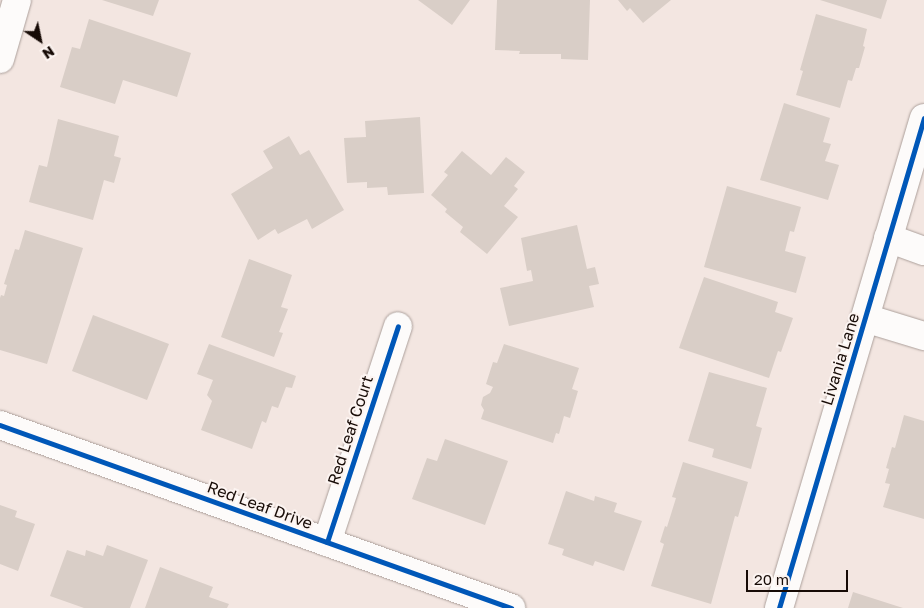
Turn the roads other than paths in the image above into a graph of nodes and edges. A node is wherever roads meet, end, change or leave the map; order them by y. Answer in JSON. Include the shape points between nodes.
{"nodes":[{"id":1,"x":18,"y":0,"type":"edge"},
{"id":2,"x":0,"y":59,"type":"edge"},
{"id":3,"x":924,"y":118,"type":"edge"},
{"id":4,"x":888,"y":238,"type":"junction"},
{"id":5,"x":924,"y":251,"type":"edge"},
{"id":6,"x":865,"y":318,"type":"junction"},
{"id":7,"x":398,"y":326,"type":"dead end"},
{"id":8,"x":924,"y":336,"type":"edge"},
{"id":9,"x":0,"y":425,"type":"edge"},
{"id":10,"x":327,"y":542,"type":"junction"},
{"id":11,"x":511,"y":608,"type":"edge"},
{"id":12,"x":779,"y":608,"type":"edge"}],
"edges":[{"from":1,"to":2,"type":"street"},
{"from":3,"to":4,"type":"street","name":"Livania Lane"},
{"from":4,"to":5,"type":"street"},
{"from":4,"to":6,"type":"street","name":"Livania Lane"},
{"from":6,"to":8,"type":"street","name":"Livania Lane"},
{"from":6,"to":12,"type":"street","name":"Livania Lane"},
{"from":7,"to":10,"type":"street","name":"Red Leaf Court"},
{"from":9,"to":10,"type":"street","name":"Red Leaf Drive"},
{"from":10,"to":11,"type":"street","name":"Red Leaf Drive"}]}
